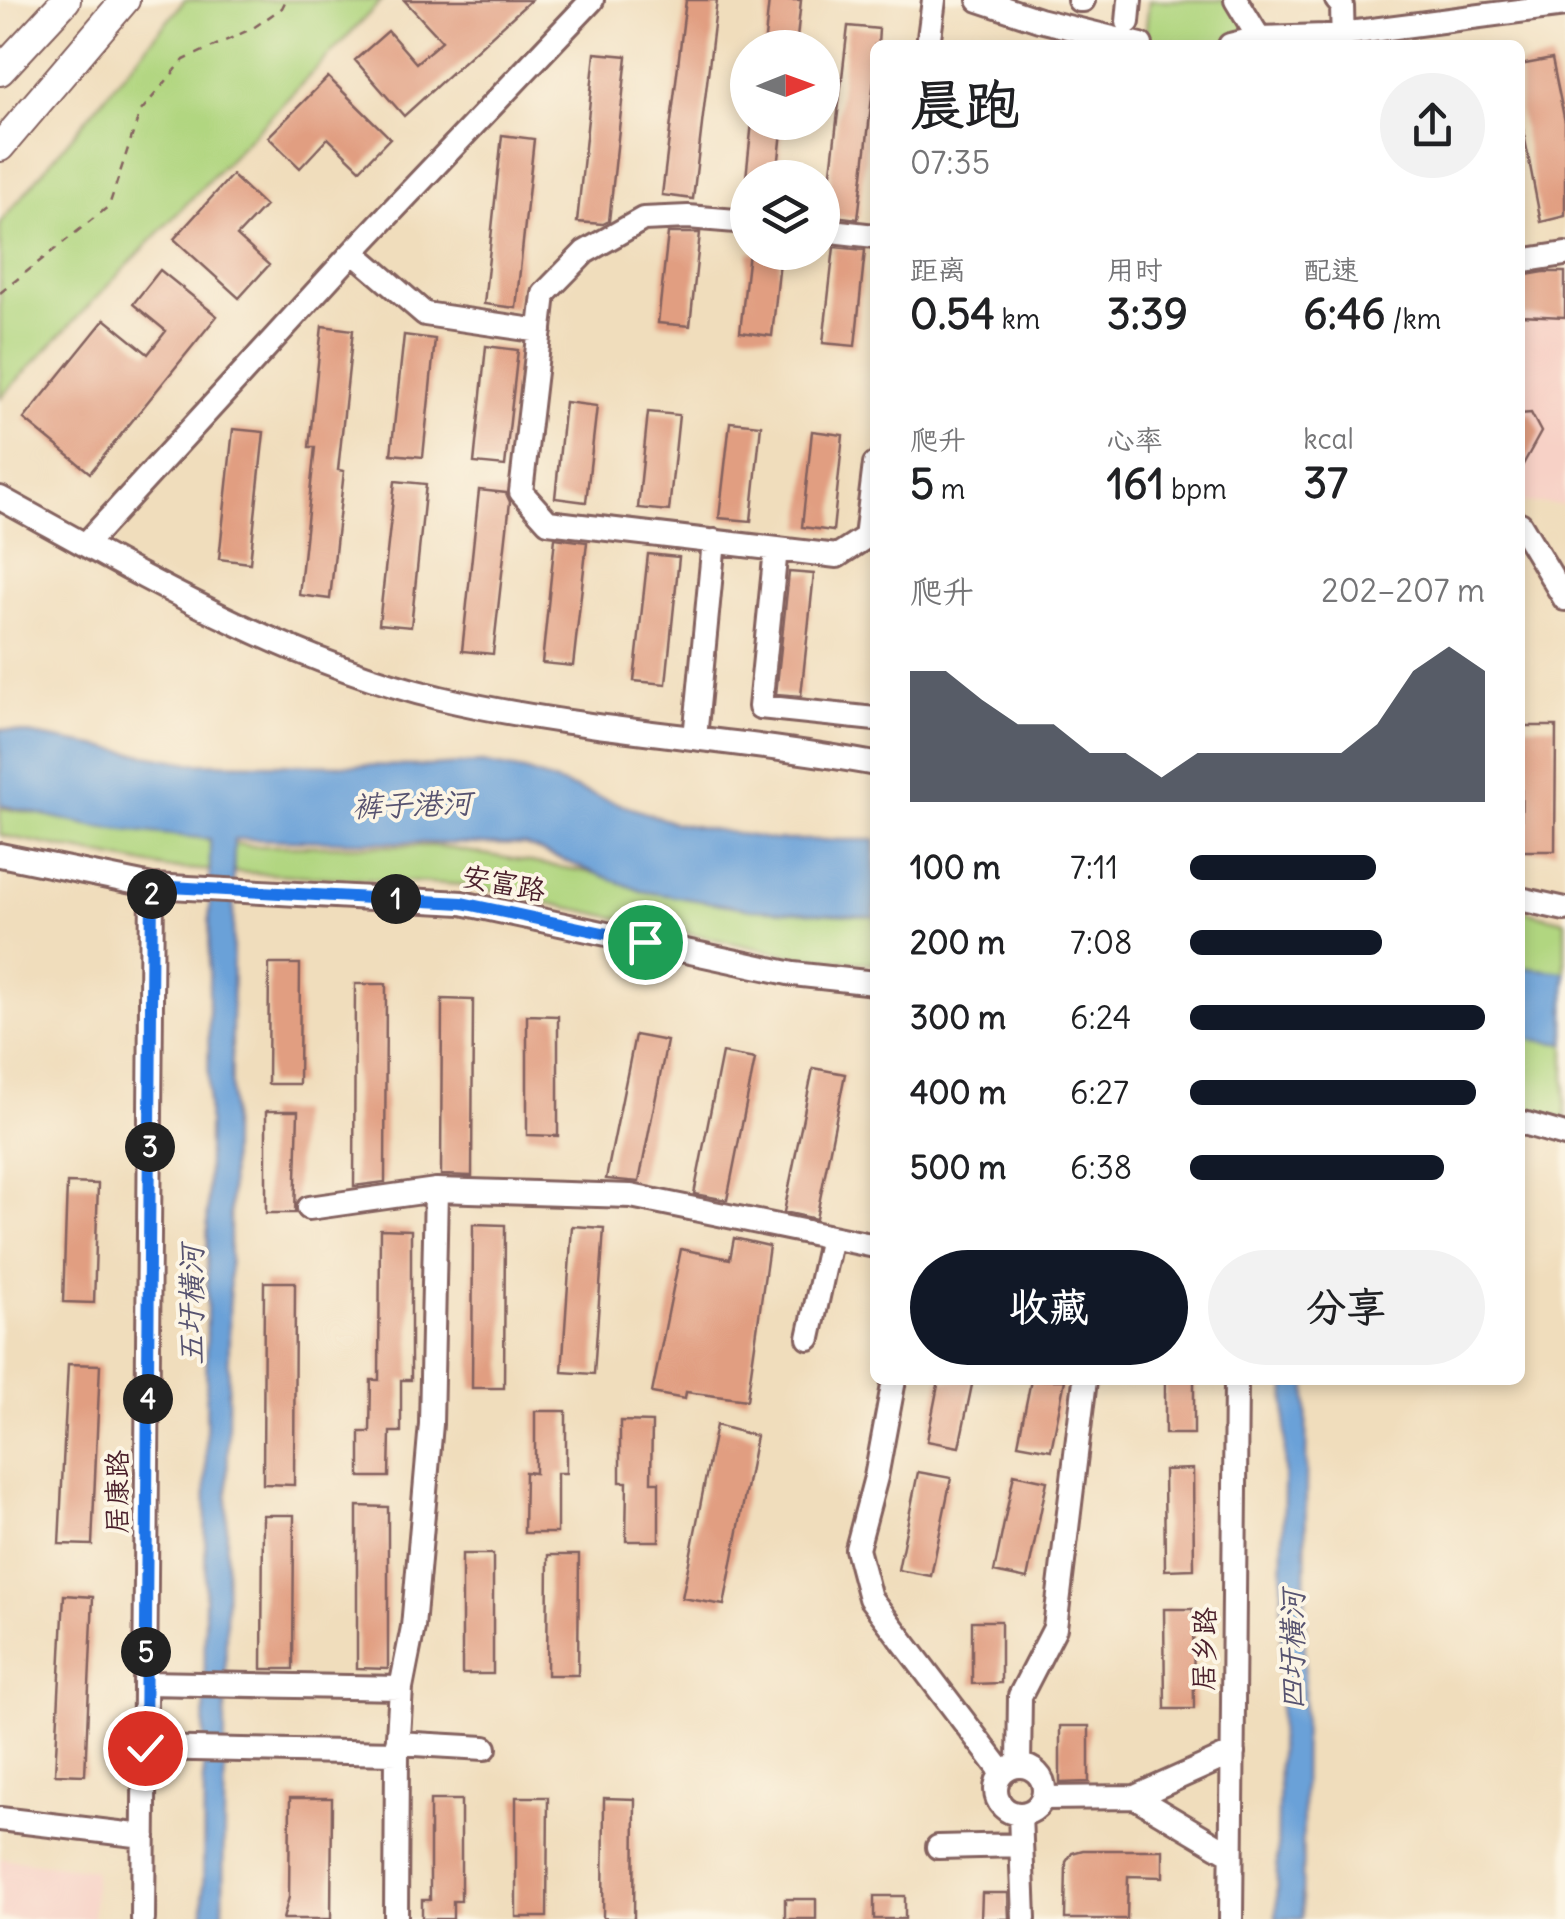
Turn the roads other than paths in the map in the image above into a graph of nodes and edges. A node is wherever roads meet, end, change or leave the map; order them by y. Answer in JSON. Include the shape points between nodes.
{"nodes":[{"id":1,"x":66,"y":0,"type":"edge"},
{"id":2,"x":125,"y":0,"type":"edge"},
{"id":3,"x":592,"y":0,"type":"edge"},
{"id":4,"x":934,"y":0,"type":"edge"},
{"id":5,"x":979,"y":0,"type":"edge"},
{"id":6,"x":1236,"y":0,"type":"edge"},
{"id":7,"x":1338,"y":0,"type":"edge"},
{"id":8,"x":1565,"y":5,"type":"edge"},
{"id":9,"x":1446,"y":10,"type":"edge"},
{"id":10,"x":929,"y":40,"type":"edge"},
{"id":11,"x":1121,"y":40,"type":"edge"},
{"id":12,"x":1258,"y":40,"type":"edge"},
{"id":13,"x":1343,"y":40,"type":"edge"},
{"id":14,"x":0,"y":71,"type":"edge"},
{"id":15,"x":0,"y":147,"type":"edge"},
{"id":16,"x":730,"y":220,"type":"edge"},
{"id":17,"x":840,"y":232,"type":"edge"},
{"id":18,"x":870,"y":235,"type":"edge"},
{"id":19,"x":352,"y":252,"type":"junction"},
{"id":20,"x":1565,"y":254,"type":"edge"},
{"id":21,"x":1525,"y":260,"type":"edge"},
{"id":22,"x":540,"y":331,"type":"junction"},
{"id":23,"x":0,"y":498,"type":"edge"},
{"id":24,"x":870,"y":505,"type":"edge"},
{"id":25,"x":1525,"y":532,"type":"edge"},
{"id":26,"x":714,"y":542,"type":"junction"},
{"id":27,"x":85,"y":544,"type":"junction"},
{"id":28,"x":776,"y":549,"type":"junction"},
{"id":29,"x":1565,"y":599,"type":"edge"},
{"id":30,"x":870,"y":718,"type":"edge"},
{"id":31,"x":696,"y":738,"type":"junction"},
{"id":32,"x":870,"y":763,"type":"edge"},
{"id":33,"x":0,"y":855,"type":"edge"},
{"id":34,"x":152,"y":886,"type":"junction"},
{"id":35,"x":1525,"y":900,"type":"edge"},
{"id":36,"x":1565,"y":910,"type":"edge"},
{"id":37,"x":870,"y":982,"type":"edge"},
{"id":38,"x":1525,"y":1123,"type":"edge"},
{"id":39,"x":1565,"y":1135,"type":"edge"},
{"id":40,"x":436,"y":1190,"type":"junction"},
{"id":41,"x":309,"y":1208,"type":"dead end"},
{"id":42,"x":831,"y":1237,"type":"junction"},
{"id":43,"x":870,"y":1245,"type":"edge"},
{"id":44,"x":809,"y":1338,"type":"dead end"},
{"id":45,"x":893,"y":1385,"type":"edge"},
{"id":46,"x":1084,"y":1385,"type":"edge"},
{"id":47,"x":1236,"y":1385,"type":"edge"},
{"id":48,"x":146,"y":1683,"type":"junction"},
{"id":49,"x":402,"y":1688,"type":"junction"},
{"id":50,"x":145,"y":1748,"type":"junction"},
{"id":51,"x":397,"y":1748,"type":"junction"},
{"id":52,"x":485,"y":1748,"type":"dead end"},
{"id":53,"x":1233,"y":1753,"type":"junction"},
{"id":54,"x":1011,"y":1769,"type":"junction"},
{"id":55,"x":1135,"y":1796,"type":"junction"},
{"id":56,"x":1043,"y":1798,"type":"junction"},
{"id":57,"x":1020,"y":1814,"type":"junction"},
{"id":58,"x":0,"y":1819,"type":"edge"},
{"id":59,"x":144,"y":1836,"type":"junction"},
{"id":60,"x":1021,"y":1845,"type":"junction"},
{"id":61,"x":938,"y":1847,"type":"dead end"},
{"id":62,"x":1231,"y":1854,"type":"junction"},
{"id":63,"x":143,"y":1919,"type":"edge"},
{"id":64,"x":396,"y":1919,"type":"edge"},
{"id":65,"x":1024,"y":1919,"type":"edge"},
{"id":66,"x":1231,"y":1919,"type":"edge"}],
"edges":[{"from":1,"to":14,"type":"main road"},
{"from":2,"to":15,"type":"main road"},
{"from":3,"to":19,"type":"street"},
{"from":4,"to":10,"type":"street"},
{"from":5,"to":11,"type":"street"},
{"from":6,"to":12,"type":"street"},
{"from":7,"to":13,"type":"street"},
{"from":8,"to":9,"type":"street"},
{"from":9,"to":13,"type":"street"},
{"from":16,"to":22,"type":"street","via":[[642,219],[585,252],[544,294]]},
{"from":17,"to":18,"type":"street"},
{"from":19,"to":22,"type":"street","via":[[425,314]]},
{"from":19,"to":27,"type":"street"},
{"from":20,"to":21,"type":"street"},
{"from":22,"to":26,"type":"street","via":[[521,492],[548,522]]},
{"from":23,"to":27,"type":"street"},
{"from":24,"to":28,"type":"street","via":[[866,537],[837,556]]},
{"from":25,"to":29,"type":"street"},
{"from":26,"to":28,"type":"street"},
{"from":26,"to":31,"type":"street"},
{"from":27,"to":31,"type":"street","via":[[282,646],[439,697]]},
{"from":28,"to":30,"type":"street","via":[[760,707]]},
{"from":31,"to":32,"type":"street"},
{"from":33,"to":34,"type":"street","name":"安富路"},
{"from":34,"to":37,"type":"street","name":"安富路","via":[[462,903],[792,974]]},
{"from":34,"to":48,"type":"street","name":"居康路"},
{"from":35,"to":36,"type":"street"},
{"from":38,"to":39,"type":"street"},
{"from":40,"to":41,"type":"street"},
{"from":40,"to":42,"type":"street","via":[[631,1196]]},
{"from":40,"to":49,"type":"street","via":[[431,1424]]},
{"from":42,"to":43,"type":"street"},
{"from":42,"to":44,"type":"street"},
{"from":45,"to":54,"type":"street","via":[[857,1548],[870,1598]]},
{"from":46,"to":54,"type":"street","via":[[1055,1628],[1020,1696]]},
{"from":47,"to":53,"type":"street","name":"居乡路"},
{"from":48,"to":49,"type":"street"},
{"from":48,"to":50,"type":"street","name":"居康路"},
{"from":49,"to":51,"type":"street"},
{"from":50,"to":51,"type":"street"},
{"from":50,"to":59,"type":"street","name":"居康路"},
{"from":51,"to":52,"type":"street"},
{"from":51,"to":64,"type":"street"},
{"from":53,"to":55,"type":"street"},
{"from":53,"to":62,"type":"street","name":"居乡路"},
{"from":54,"to":56,"type":"street","via":[[1040,1775]]},
{"from":54,"to":57,"type":"street","via":[[998,1779],[996,1795]]},
{"from":55,"to":56,"type":"street"},
{"from":55,"to":62,"type":"street"},
{"from":56,"to":57,"type":"street"},
{"from":57,"to":60,"type":"street"},
{"from":58,"to":59,"type":"street"},
{"from":59,"to":63,"type":"street","name":"居康路"},
{"from":60,"to":61,"type":"street"},
{"from":60,"to":65,"type":"street"},
{"from":62,"to":66,"type":"street","name":"居乡路"}]}
